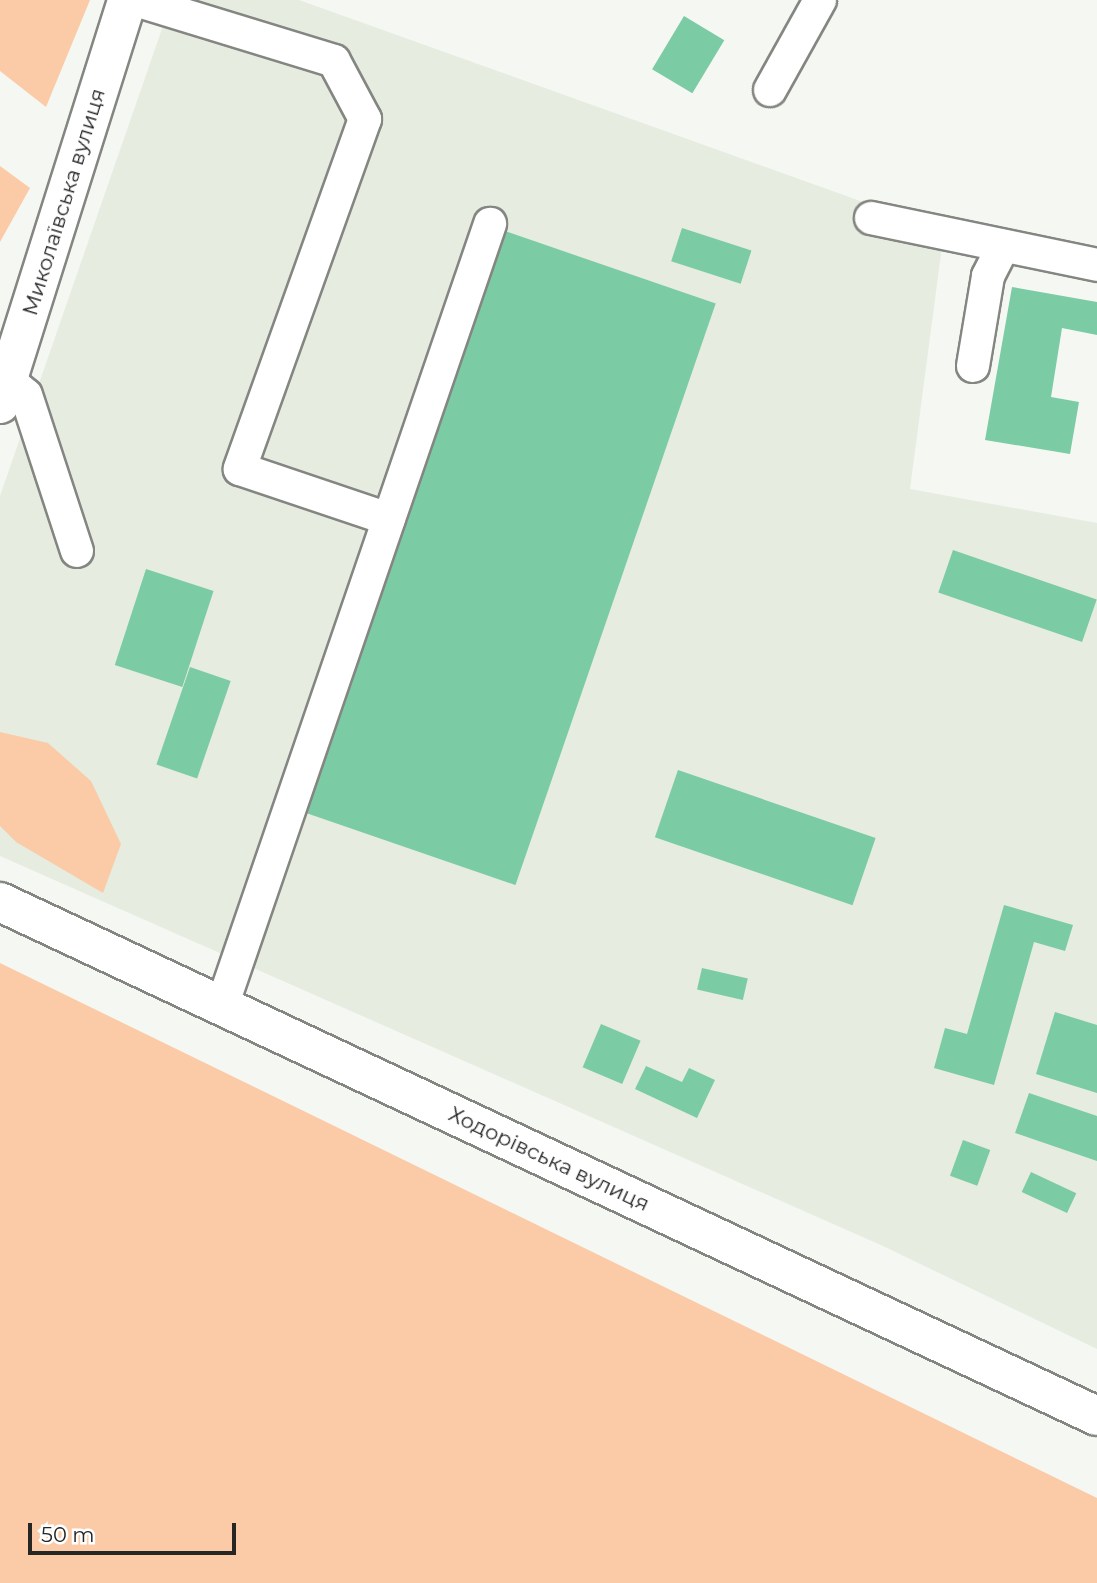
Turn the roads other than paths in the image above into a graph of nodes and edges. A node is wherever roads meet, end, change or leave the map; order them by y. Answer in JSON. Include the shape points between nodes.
{"nodes":[{"id":1,"x":127,"y":0,"type":"edge"},
{"id":2,"x":135,"y":0,"type":"edge"},
{"id":3,"x":820,"y":0,"type":"edge"},
{"id":4,"x":769,"y":90,"type":"dead end"},
{"id":5,"x":871,"y":218,"type":"dead end"},
{"id":6,"x":490,"y":224,"type":"dead end"},
{"id":7,"x":1003,"y":246,"type":"junction"},
{"id":8,"x":1097,"y":265,"type":"edge"},
{"id":9,"x":973,"y":366,"type":"dead end"},
{"id":10,"x":4,"y":392,"type":"edge"},
{"id":11,"x":389,"y":519,"type":"junction"},
{"id":12,"x":76,"y":551,"type":"dead end"},
{"id":13,"x":0,"y":902,"type":"edge"},
{"id":14,"x":222,"y":1006,"type":"junction"},
{"id":15,"x":1097,"y":1416,"type":"edge"}],
"edges":[{"from":1,"to":10,"type":"main road","name":"Миколаївська вулиця"},
{"from":2,"to":11,"type":"street","via":[[334,61],[365,119],[240,469]]},
{"from":3,"to":4,"type":"street"},
{"from":5,"to":7,"type":"street"},
{"from":6,"to":11,"type":"street"},
{"from":7,"to":8,"type":"street"},
{"from":7,"to":9,"type":"street","via":[[988,276]]},
{"from":10,"to":12,"type":"street","via":[[26,395]]},
{"from":11,"to":14,"type":"street"},
{"from":13,"to":14,"type":"main road","name":"Ходорівська вулиця"},
{"from":14,"to":15,"type":"main road","name":"Ходорівська вулиця"}]}
